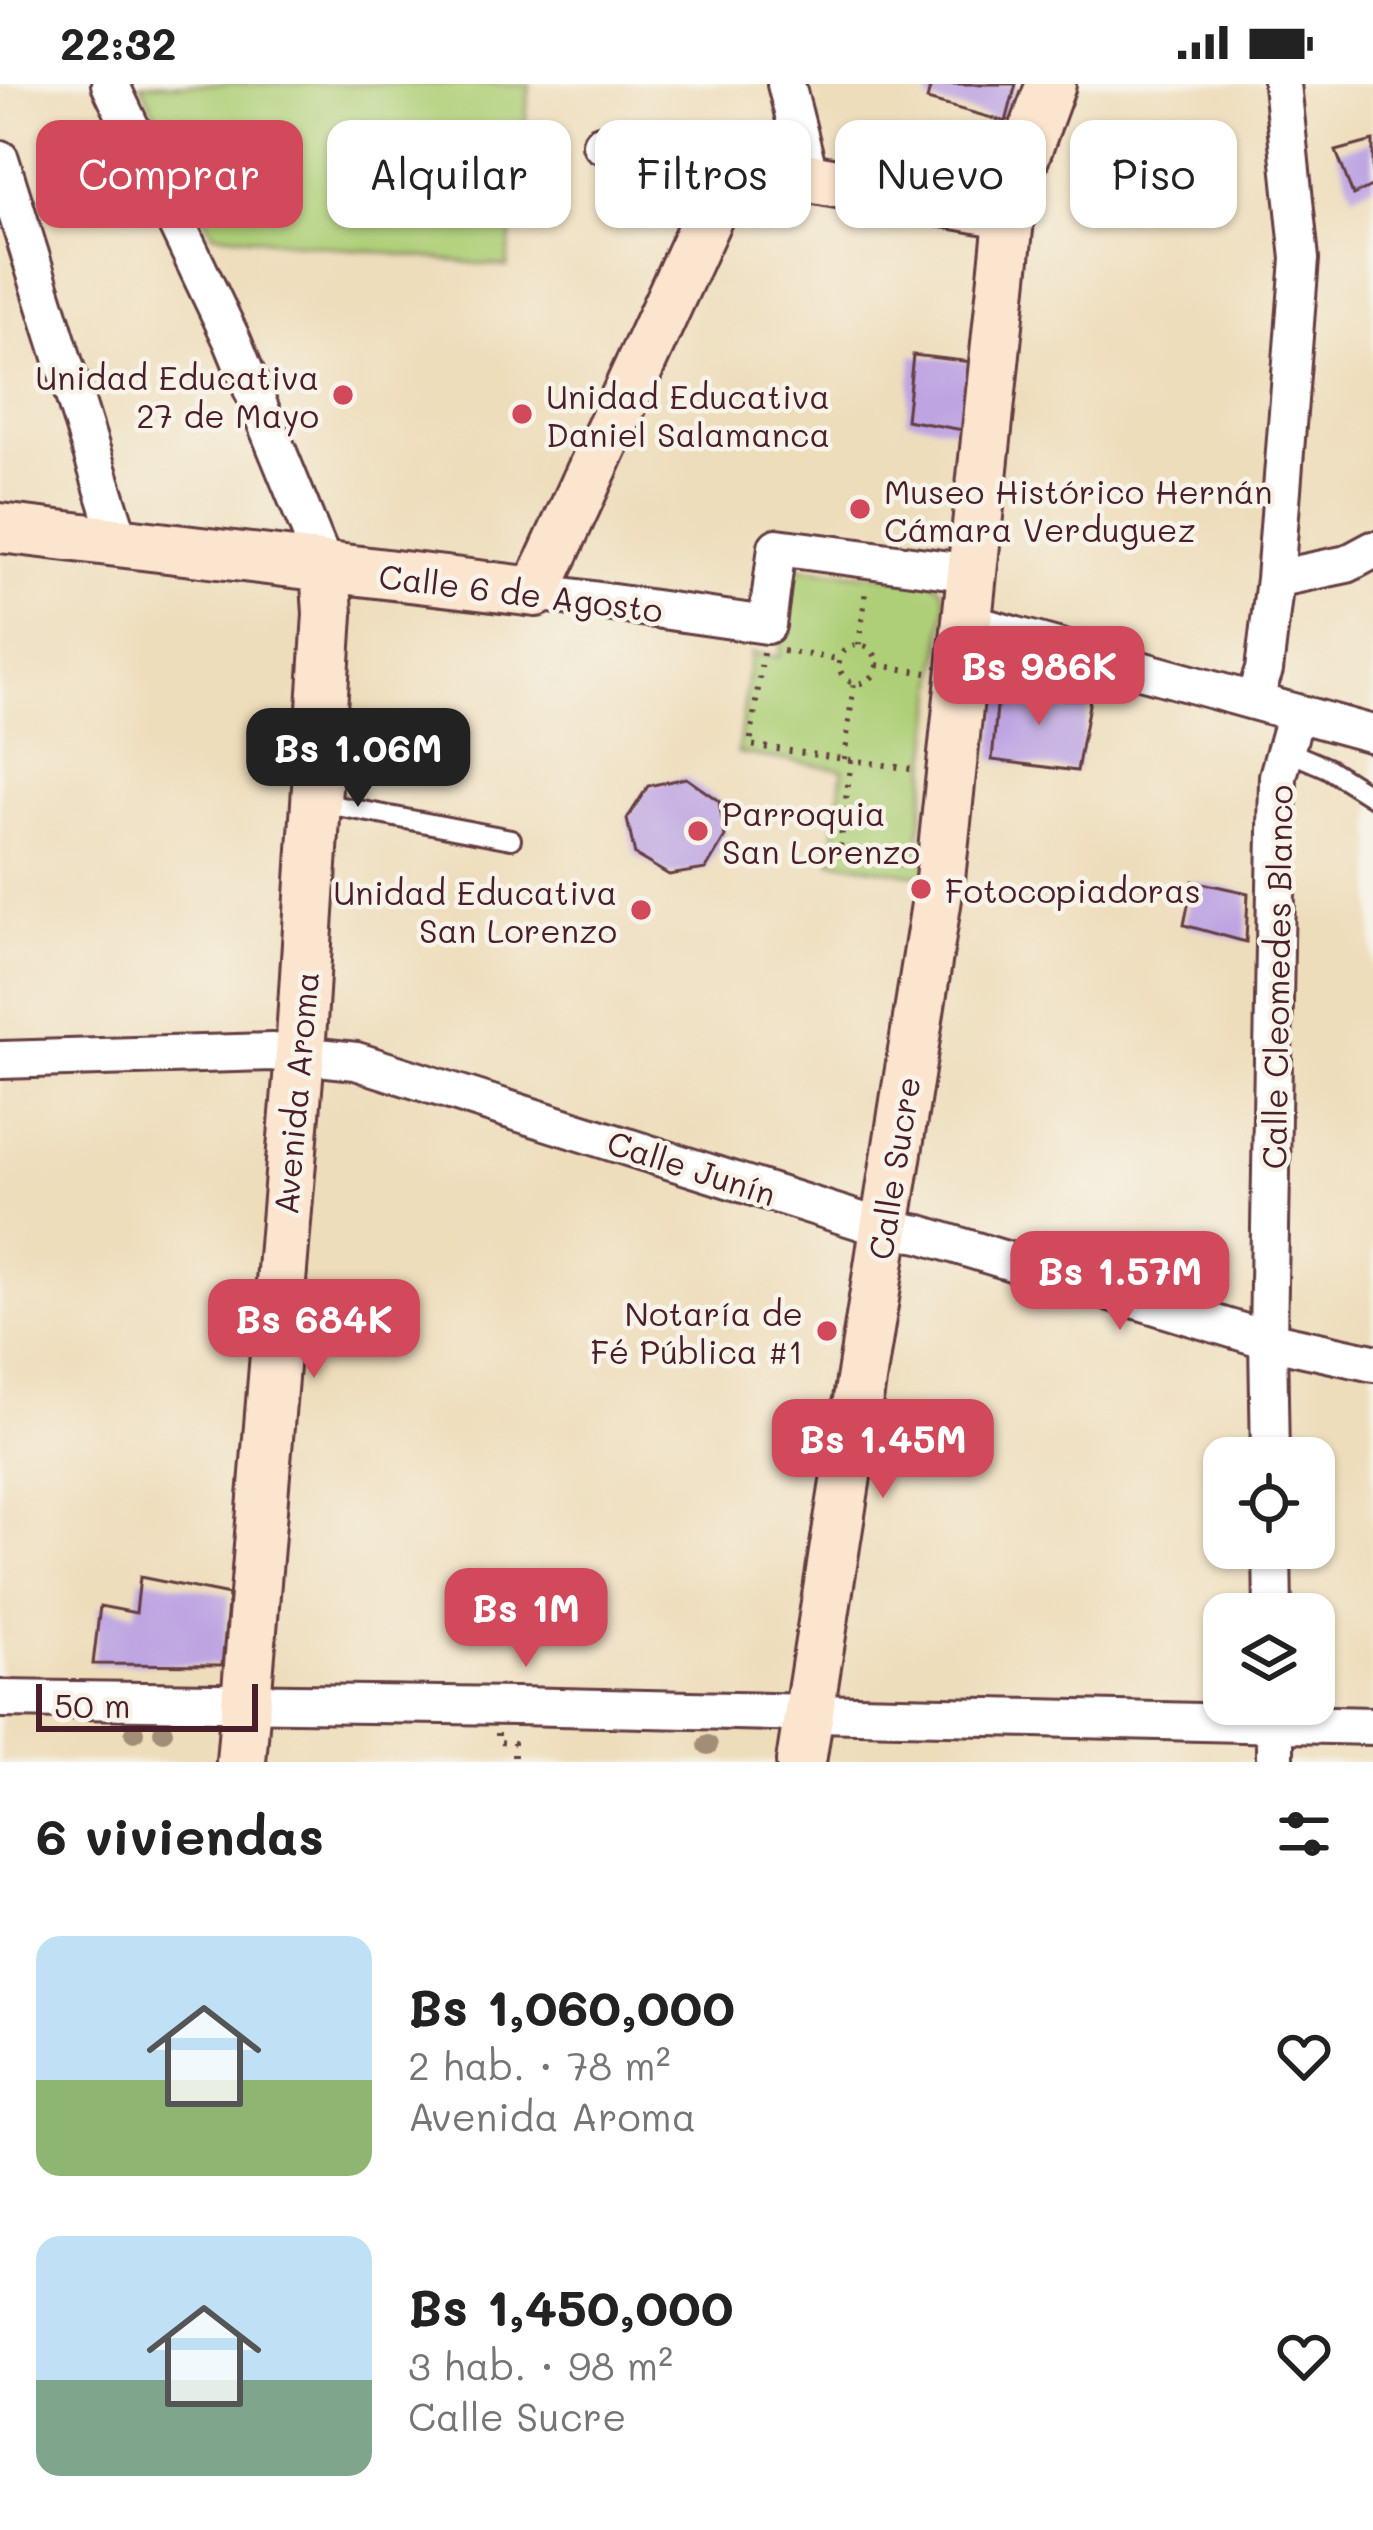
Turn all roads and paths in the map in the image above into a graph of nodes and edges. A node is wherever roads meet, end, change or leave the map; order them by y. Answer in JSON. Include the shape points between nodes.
{"nodes":[{"id":1,"x":110,"y":84,"type":"edge"},
{"id":2,"x":786,"y":84,"type":"edge"},
{"id":3,"x":1051,"y":84,"type":"edge"},
{"id":4,"x":1282,"y":84,"type":"edge"},
{"id":5,"x":795,"y":120,"type":"edge"},
{"id":6,"x":1038,"y":120,"type":"edge"},
{"id":7,"x":0,"y":159,"type":"edge"},
{"id":8,"x":703,"y":228,"type":"edge"},
{"id":9,"x":1008,"y":228,"type":"edge"},
{"id":10,"x":0,"y":529,"type":"edge"},
{"id":11,"x":120,"y":542,"type":"junction"},
{"id":12,"x":1373,"y":550,"type":"edge"},
{"id":13,"x":325,"y":567,"type":"junction"},
{"id":14,"x":972,"y":573,"type":"junction"},
{"id":15,"x":1275,"y":579,"type":"junction"},
{"id":16,"x":867,"y":586,"type":"dead end"},
{"id":17,"x":536,"y":592,"type":"junction"},
{"id":18,"x":967,"y":622,"type":"junction"},
{"id":19,"x":859,"y":645,"type":"junction"},
{"id":20,"x":790,"y":652,"type":"dead end"},
{"id":21,"x":763,"y":655,"type":"dead end"},
{"id":22,"x":838,"y":659,"type":"junction"},
{"id":23,"x":877,"y":665,"type":"junction"},
{"id":24,"x":926,"y":673,"type":"dead end"},
{"id":25,"x":854,"y":683,"type":"junction"},
{"id":26,"x":1254,"y":699,"type":"junction"},
{"id":27,"x":1296,"y":713,"type":"junction"},
{"id":28,"x":1373,"y":734,"type":"edge"},
{"id":29,"x":1285,"y":750,"type":"junction"},
{"id":30,"x":848,"y":760,"type":"junction"},
{"id":31,"x":953,"y":775,"type":"junction"},
{"id":32,"x":1373,"y":797,"type":"edge"},
{"id":33,"x":316,"y":802,"type":"junction"},
{"id":34,"x":511,"y":839,"type":"dead end"},
{"id":35,"x":917,"y":866,"type":"dead end"},
{"id":36,"x":300,"y":1054,"type":"junction"},
{"id":37,"x":0,"y":1060,"type":"edge"},
{"id":38,"x":883,"y":1228,"type":"junction"},
{"id":39,"x":1268,"y":1340,"type":"junction"},
{"id":40,"x":1373,"y":1364,"type":"edge"},
{"id":41,"x":1270,"y":1437,"type":"edge"},
{"id":42,"x":0,"y":1699,"type":"edge"},
{"id":43,"x":244,"y":1701,"type":"junction"},
{"id":44,"x":1203,"y":1713,"type":"edge"},
{"id":45,"x":808,"y":1714,"type":"junction"},
{"id":46,"x":1335,"y":1721,"type":"edge"},
{"id":47,"x":1275,"y":1725,"type":"edge"},
{"id":48,"x":1373,"y":1726,"type":"edge"},
{"id":49,"x":514,"y":1743,"type":"dead end"},
{"id":50,"x":241,"y":1762,"type":"edge"},
{"id":51,"x":514,"y":1762,"type":"edge"},
{"id":52,"x":801,"y":1762,"type":"edge"},
{"id":53,"x":1275,"y":1762,"type":"edge"}],
"edges":[{"from":1,"to":13,"type":"street","via":[[232,340]]},
{"from":2,"to":5,"type":"street"},
{"from":3,"to":6,"type":"main road","name":"Calle Sucre"},
{"from":4,"to":15,"type":"street","via":[[1300,259]]},
{"from":7,"to":11,"type":"street"},
{"from":8,"to":17,"type":"main road"},
{"from":9,"to":14,"type":"main road","name":"Calle Sucre"},
{"from":10,"to":11,"type":"main road","name":"Calle 6 de Agosto"},
{"from":11,"to":13,"type":"main road","name":"Calle 6 de Agosto"},
{"from":12,"to":15,"type":"street","via":[[1347,564]]},
{"from":13,"to":17,"type":"main road","name":"Calle 6 de Agosto"},
{"from":13,"to":33,"type":"main road","name":"Avenida Aroma"},
{"from":14,"to":17,"type":"street","name":"Calle 6 de Agosto","via":[[778,547],[767,626]]},
{"from":14,"to":18,"type":"main road","name":"Calle Sucre"},
{"from":15,"to":26,"type":"street"},
{"from":16,"to":19,"type":"path"},
{"from":18,"to":26,"type":"street"},
{"from":18,"to":31,"type":"main road","name":"Calle Sucre"},
{"from":19,"to":22,"type":"path"},
{"from":19,"to":23,"type":"path","via":[[872,650]]},
{"from":20,"to":22,"type":"path"},
{"from":21,"to":30,"type":"path","via":[[750,746]]},
{"from":22,"to":25,"type":"path"},
{"from":23,"to":24,"type":"path"},
{"from":23,"to":25,"type":"path","via":[[869,680]]},
{"from":25,"to":30,"type":"path"},
{"from":26,"to":27,"type":"street"},
{"from":27,"to":28,"type":"street"},
{"from":27,"to":29,"type":"street","name":"Calle Cleomedes Blanco"},
{"from":29,"to":32,"type":"lane"},
{"from":29,"to":39,"type":"street","name":"Calle Cleomedes Blanco","via":[[1278,776]]},
{"from":30,"to":31,"type":"path"},
{"from":30,"to":35,"type":"path","via":[[838,854]]},
{"from":31,"to":38,"type":"main road","name":"Calle Sucre"},
{"from":33,"to":34,"type":"lane"},
{"from":33,"to":36,"type":"main road","name":"Avenida Aroma"},
{"from":36,"to":37,"type":"street","name":"Calle Junín"},
{"from":36,"to":38,"type":"street","name":"Calle Junín","via":[[356,1061]]},
{"from":36,"to":43,"type":"main road","name":"Avenida Aroma"},
{"from":38,"to":39,"type":"street","name":"Calle Junín"},
{"from":38,"to":45,"type":"main road","name":"Calle Sucre"},
{"from":39,"to":40,"type":"street","name":"Calle Junín"},
{"from":39,"to":41,"type":"street","name":"Calle Cleomedes Blanco"},
{"from":42,"to":43,"type":"street"},
{"from":43,"to":45,"type":"street"},
{"from":43,"to":50,"type":"main road","name":"Avenida Aroma"},
{"from":44,"to":45,"type":"street"},
{"from":45,"to":52,"type":"main road","name":"Calle Sucre"},
{"from":46,"to":48,"type":"street"},
{"from":47,"to":53,"type":"street"},
{"from":49,"to":51,"type":"path"}]}
